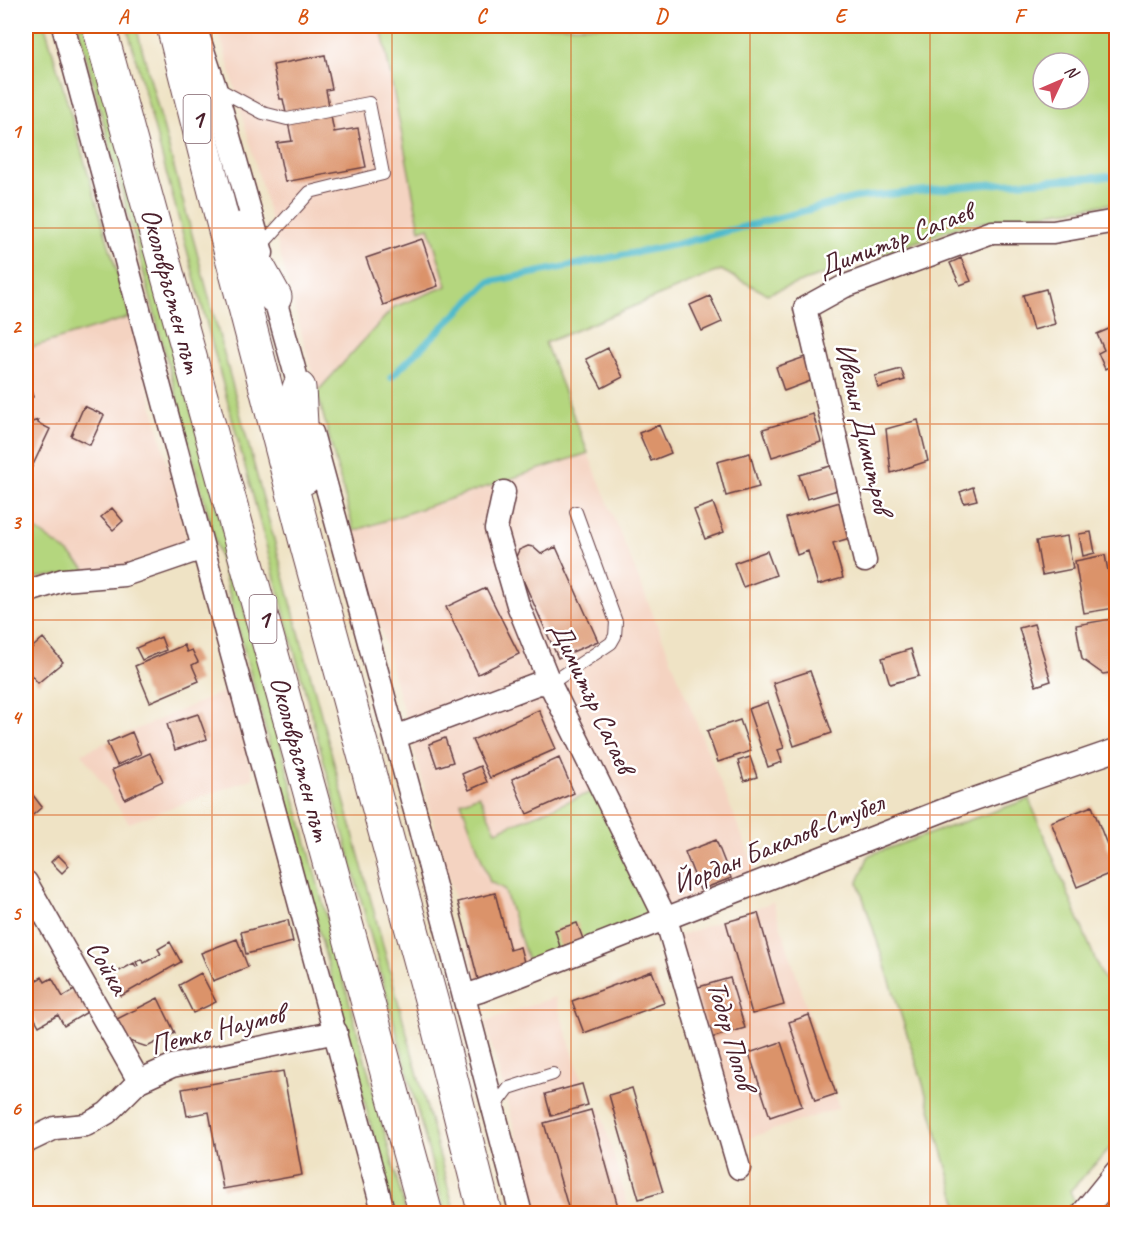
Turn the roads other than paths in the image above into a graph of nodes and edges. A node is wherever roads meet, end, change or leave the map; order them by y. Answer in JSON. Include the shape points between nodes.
{"nodes":[{"id":1,"x":63,"y":26,"type":"edge"},
{"id":2,"x":99,"y":26,"type":"edge"},
{"id":3,"x":173,"y":26,"type":"edge"},
{"id":4,"x":195,"y":26,"type":"edge"},
{"id":5,"x":214,"y":87,"type":"junction"},
{"id":6,"x":214,"y":188,"type":"junction"},
{"id":7,"x":1116,"y":221,"type":"edge"},
{"id":8,"x":260,"y":247,"type":"junction"},
{"id":9,"x":275,"y":297,"type":"junction"},
{"id":10,"x":805,"y":308,"type":"joint"},
{"id":11,"x":299,"y":388,"type":"junction"},
{"id":12,"x":504,"y":492,"type":"dead end"},
{"id":13,"x":576,"y":512,"type":"dead end"},
{"id":14,"x":307,"y":546,"type":"junction"},
{"id":15,"x":203,"y":548,"type":"junction"},
{"id":16,"x":865,"y":561,"type":"dead end"},
{"id":17,"x":26,"y":592,"type":"edge"},
{"id":18,"x":550,"y":684,"type":"junction"},
{"id":19,"x":395,"y":737,"type":"junction"},
{"id":20,"x":1116,"y":750,"type":"edge"},
{"id":21,"x":26,"y":882,"type":"edge"},
{"id":22,"x":666,"y":919,"type":"junction"},
{"id":23,"x":464,"y":996,"type":"junction"},
{"id":24,"x":336,"y":1032,"type":"junction"},
{"id":25,"x":553,"y":1074,"type":"dead end"},
{"id":26,"x":139,"y":1081,"type":"junction"},
{"id":27,"x":495,"y":1113,"type":"junction"},
{"id":28,"x":26,"y":1142,"type":"edge"},
{"id":29,"x":738,"y":1167,"type":"dead end"},
{"id":30,"x":1116,"y":1172,"type":"edge"},
{"id":31,"x":1090,"y":1210,"type":"edge"},
{"id":32,"x":384,"y":1214,"type":"edge"},
{"id":33,"x":426,"y":1214,"type":"edge"},
{"id":34,"x":485,"y":1214,"type":"edge"},
{"id":35,"x":521,"y":1214,"type":"edge"}],
"edges":[{"from":1,"to":15,"type":"street"},
{"from":2,"to":33,"type":"highway","name":"Околовръстен път","number":"1"},
{"from":3,"to":6,"type":"highway","number":"1"},
{"from":4,"to":5,"type":"street"},
{"from":5,"to":8,"type":"street"},
{"from":5,"to":8,"type":"lane","via":[[263,113],[287,119],[369,103],[383,174],[310,192]]},
{"from":6,"to":9,"type":"highway"},
{"from":6,"to":14,"type":"highway","number":"1"},
{"from":7,"to":10,"type":"street","name":"Димитър Сагаев","via":[[1053,232],[992,232],[843,287]]},
{"from":8,"to":9,"type":"street"},
{"from":9,"to":11,"type":"street"},
{"from":10,"to":16,"type":"street","name":"Ивелин Димитров"},
{"from":11,"to":14,"type":"highway"},
{"from":11,"to":19,"type":"street"},
{"from":12,"to":18,"type":"street","name":"Димитър Сагаев","via":[[496,530],[518,605]]},
{"from":13,"to":18,"type":"lane","via":[[616,622],[615,636]]},
{"from":14,"to":34,"type":"highway","number":"1","via":[[429,992]]},
{"from":15,"to":17,"type":"street","via":[[124,575],[63,580]]},
{"from":15,"to":24,"type":"street"},
{"from":18,"to":19,"type":"street","via":[[539,683]]},
{"from":18,"to":22,"type":"street","name":"Димитър Сагаев"},
{"from":19,"to":23,"type":"street"},
{"from":20,"to":22,"type":"street","name":"Йордан Бакалов-Стубел","via":[[957,805]]},
{"from":21,"to":26,"type":"street","name":"Сойка"},
{"from":22,"to":23,"type":"street","name":"Йордан Бакалов-Стубел"},
{"from":22,"to":29,"type":"street","name":"Тодор Попов"},
{"from":23,"to":27,"type":"street"},
{"from":24,"to":26,"type":"street","name":"Петко Наумов","via":[[172,1066]]},
{"from":24,"to":32,"type":"street"},
{"from":25,"to":27,"type":"lane","via":[[509,1088]]},
{"from":26,"to":28,"type":"street","name":"Петко Наумов","via":[[107,1113],[86,1125],[55,1128]]},
{"from":27,"to":35,"type":"street"},
{"from":30,"to":31,"type":"street"}]}
